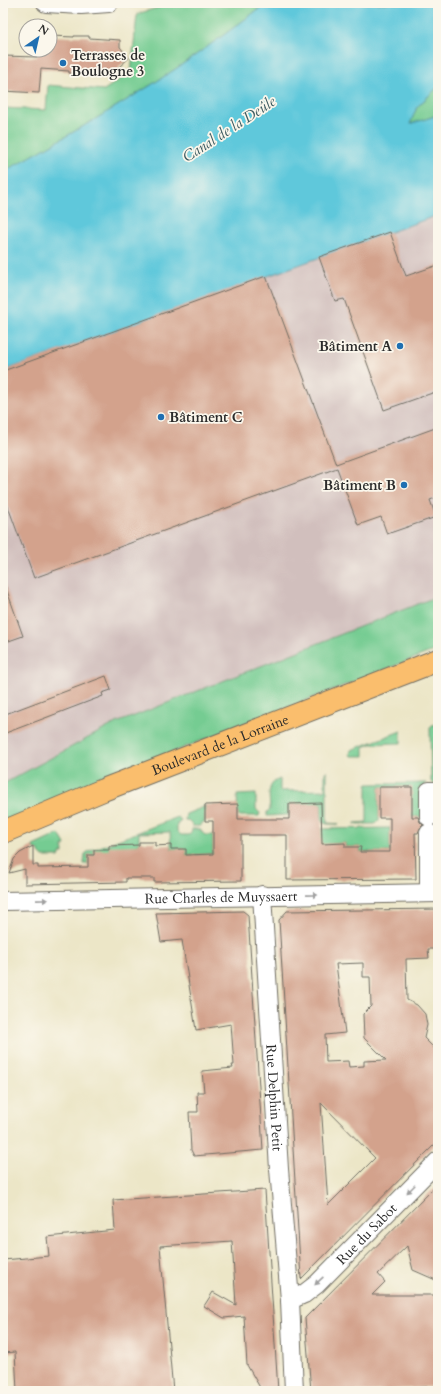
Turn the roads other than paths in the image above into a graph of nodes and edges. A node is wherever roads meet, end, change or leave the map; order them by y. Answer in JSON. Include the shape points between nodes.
{"nodes":[{"id":1,"x":46,"y":3,"type":"edge"},
{"id":2,"x":109,"y":3,"type":"edge"},
{"id":3,"x":438,"y":660,"type":"edge"},
{"id":4,"x":438,"y":791,"type":"edge"},
{"id":5,"x":3,"y":832,"type":"edge"},
{"id":6,"x":433,"y":893,"type":"edge"},
{"id":7,"x":262,"y":896,"type":"junction"},
{"id":8,"x":9,"y":906,"type":"edge"},
{"id":9,"x":438,"y":1161,"type":"edge"},
{"id":10,"x":290,"y":1300,"type":"junction"},
{"id":11,"x":294,"y":1391,"type":"edge"}],
"edges":[{"from":1,"to":2,"type":"street"},
{"from":3,"to":5,"type":"main road","name":"Boulevard de la Lorraine","via":[[103,790]]},
{"from":4,"to":6,"type":"street","via":[[429,791]]},
{"from":7,"to":6,"type":"street","name":"Rue Charles de Muyssaert","one_way":true},
{"from":8,"to":7,"type":"street","name":"Rue Charles de Muyssaert","one_way":true},
{"from":7,"to":10,"type":"street","name":"Rue Delphin Petit"},
{"from":9,"to":10,"type":"street","name":"Rue du Sabot","one_way":true,"via":[[317,1284]]},
{"from":10,"to":11,"type":"street","name":"Rue Delphin Petit"}]}
